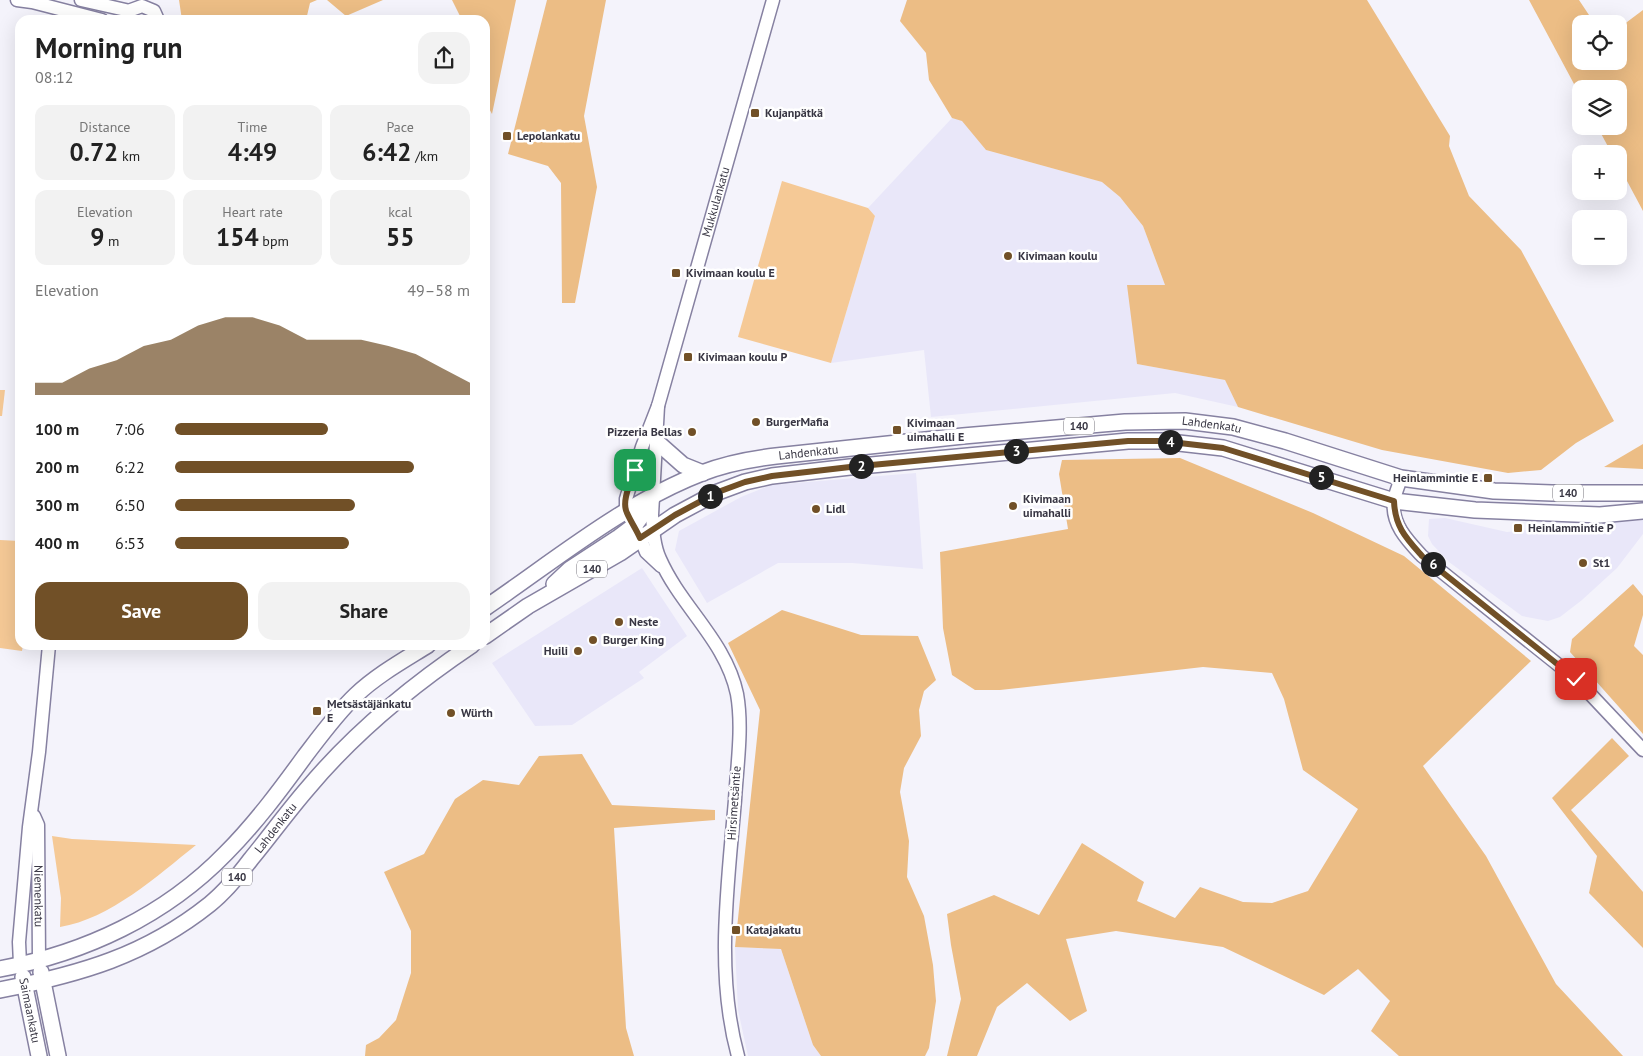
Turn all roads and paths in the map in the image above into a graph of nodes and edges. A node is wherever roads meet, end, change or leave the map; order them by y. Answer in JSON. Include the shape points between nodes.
{"nodes":[{"id":1,"x":17,"y":0,"type":"edge"},
{"id":2,"x":81,"y":0,"type":"edge"},
{"id":3,"x":774,"y":0,"type":"edge"},
{"id":4,"x":133,"y":9,"type":"edge"},
{"id":5,"x":155,"y":10,"type":"edge"},
{"id":6,"x":83,"y":15,"type":"edge"},
{"id":7,"x":658,"y":406,"type":"junction"},
{"id":8,"x":657,"y":442,"type":"junction"},
{"id":9,"x":703,"y":473,"type":"junction"},
{"id":10,"x":1401,"y":478,"type":"junction"},
{"id":11,"x":1643,"y":493,"type":"edge"},
{"id":12,"x":654,"y":494,"type":"junction"},
{"id":13,"x":1394,"y":501,"type":"junction"},
{"id":14,"x":1643,"y":511,"type":"edge"},
{"id":15,"x":626,"y":512,"type":"junction"},
{"id":16,"x":653,"y":530,"type":"junction"},
{"id":17,"x":637,"y":532,"type":"junction"},
{"id":18,"x":665,"y":569,"type":"junction"},
{"id":19,"x":490,"y":605,"type":"edge"},
{"id":20,"x":490,"y":633,"type":"edge"},
{"id":21,"x":48,"y":650,"type":"edge"},
{"id":22,"x":420,"y":650,"type":"edge"},
{"id":23,"x":465,"y":650,"type":"edge"},
{"id":24,"x":1643,"y":750,"type":"edge"},
{"id":25,"x":32,"y":811,"type":"junction"},
{"id":26,"x":39,"y":960,"type":"junction"},
{"id":27,"x":20,"y":964,"type":"junction"},
{"id":28,"x":0,"y":969,"type":"edge"},
{"id":29,"x":43,"y":982,"type":"junction"},
{"id":30,"x":24,"y":985,"type":"junction"},
{"id":31,"x":0,"y":990,"type":"edge"},
{"id":32,"x":39,"y":1056,"type":"edge"},
{"id":33,"x":58,"y":1056,"type":"edge"},
{"id":34,"x":738,"y":1056,"type":"edge"}],
"edges":[{"from":1,"to":6,"type":"street"},
{"from":2,"to":4,"type":"street"},
{"from":3,"to":7,"type":"street","name":"Mukkulankatu"},
{"from":4,"to":5,"type":"street","via":[[146,6]]},
{"from":7,"to":8,"type":"street","name":"Mukkulankatu"},
{"from":7,"to":15,"type":"street","name":"Mukkulankatu","via":[[626,499]]},
{"from":8,"to":9,"type":"main road","via":[[683,465]]},
{"from":8,"to":12,"type":"street","name":"Mukkulankatu"},
{"from":9,"to":10,"type":"main road","name":"Lahdenkatu","number":"140","via":[[776,456],[1011,431],[1185,421],[1233,427]]},
{"from":9,"to":12,"type":"main road","name":"Lahdenkatu","number":"140"},
{"from":10,"to":11,"type":"main road","name":"Lahdenkatu","number":"140","via":[[1494,491]]},
{"from":10,"to":13,"type":"street"},
{"from":12,"to":15,"type":"main road","name":"Lahdenkatu","number":"140"},
{"from":12,"to":16,"type":"street","name":"Mukkulankatu"},
{"from":12,"to":17,"type":"main road"},
{"from":13,"to":14,"type":"main road","name":"Lahdenkatu","number":"140","via":[[1475,510],[1600,514]]},
{"from":13,"to":16,"type":"main road","name":"Lahdenkatu","number":"140","via":[[1223,448],[1128,441],[772,476],[718,492]]},
{"from":13,"to":24,"type":"street","via":[[1394,514],[1399,526],[1422,556],[1576,679]]},
{"from":15,"to":17,"type":"street","name":"Hirsimetsäntie"},
{"from":15,"to":19,"type":"main road","name":"Lahdenkatu","number":"140"},
{"from":16,"to":17,"type":"main road","name":"Lahdenkatu","number":"140"},
{"from":16,"to":18,"type":"street","name":"Hirsimetsäntie"},
{"from":17,"to":18,"type":"street","name":"Hirsimetsäntie","via":[[646,552]]},
{"from":17,"to":20,"type":"main road","name":"Lahdenkatu","via":[[619,537],[570,569],[528,606]]},
{"from":18,"to":34,"type":"street","name":"Hirsimetsäntie","via":[[717,644],[728,664],[737,694],[738,761],[727,895],[725,974],[731,1032]]},
{"from":21,"to":25,"type":"street","name":"Niemenkatu"},
{"from":22,"to":26,"type":"main road","name":"Lahdenkatu","number":"140","via":[[356,694],[232,847],[196,880],[136,922],[73,950]]},
{"from":23,"to":29,"type":"main road","name":"Lahdenkatu","number":"140","via":[[386,708],[346,746],[212,903],[146,946],[109,962]]},
{"from":25,"to":26,"type":"street","name":"Niemenkatu","via":[[38,826]]},
{"from":25,"to":27,"type":"street","name":"Niemenkatu","via":[[19,942]]},
{"from":26,"to":27,"type":"main road","name":"Lahdenkatu","number":"140"},
{"from":26,"to":29,"type":"main road","name":"Niemenkatu"},
{"from":27,"to":28,"type":"main road","name":"Lahdenkatu","number":"140"},
{"from":27,"to":30,"type":"main road","name":"Saimaankatu"},
{"from":29,"to":30,"type":"main road","name":"Lahdenkatu","number":"140"},
{"from":29,"to":33,"type":"main road","name":"Saimaankatu"},
{"from":30,"to":31,"type":"main road","name":"Lahdenkatu","number":"140"},
{"from":30,"to":32,"type":"main road","name":"Saimaankatu"}]}
